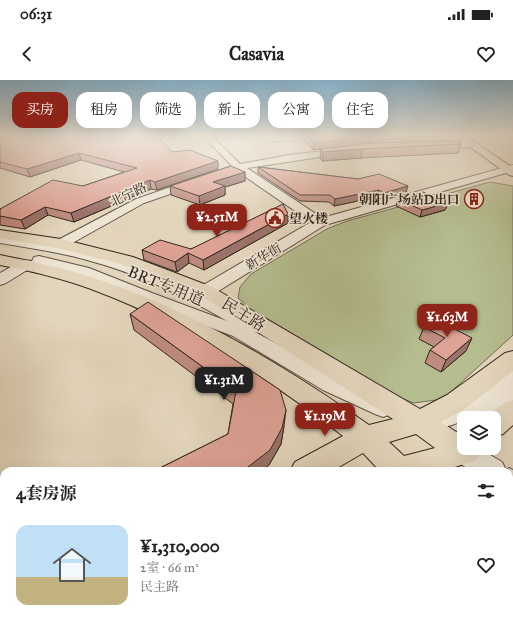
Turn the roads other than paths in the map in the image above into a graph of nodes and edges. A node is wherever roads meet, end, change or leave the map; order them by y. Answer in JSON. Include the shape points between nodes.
{"nodes":[{"id":1,"x":232,"y":161,"type":"edge"},
{"id":2,"x":272,"y":161,"type":"edge"},
{"id":3,"x":501,"y":161,"type":"edge"},
{"id":4,"x":238,"y":167,"type":"junction"},
{"id":5,"x":512,"y":169,"type":"edge"},
{"id":6,"x":320,"y":222,"type":"junction"},
{"id":7,"x":0,"y":234,"type":"edge"},
{"id":8,"x":0,"y":239,"type":"edge"},
{"id":9,"x":0,"y":246,"type":"edge"},
{"id":10,"x":56,"y":246,"type":"junction"},
{"id":11,"x":0,"y":250,"type":"edge"},
{"id":12,"x":0,"y":253,"type":"edge"},
{"id":13,"x":0,"y":260,"type":"edge"},
{"id":14,"x":27,"y":264,"type":"junction"},
{"id":15,"x":0,"y":280,"type":"edge"},
{"id":16,"x":206,"y":291,"type":"junction"},
{"id":17,"x":240,"y":332,"type":"junction"},
{"id":18,"x":513,"y":359,"type":"edge"},
{"id":19,"x":513,"y":374,"type":"edge"},
{"id":20,"x":513,"y":393,"type":"edge"},
{"id":21,"x":513,"y":410,"type":"edge"},
{"id":22,"x":490,"y":411,"type":"edge"},
{"id":23,"x":501,"y":420,"type":"edge"},
{"id":24,"x":419,"y":422,"type":"junction"},
{"id":25,"x":365,"y":438,"type":"junction"},
{"id":26,"x":457,"y":438,"type":"edge"},
{"id":27,"x":457,"y":446,"type":"edge"},
{"id":28,"x":478,"y":455,"type":"edge"},
{"id":29,"x":312,"y":467,"type":"edge"},
{"id":30,"x":395,"y":467,"type":"edge"},
{"id":31,"x":408,"y":467,"type":"edge"},
{"id":32,"x":489,"y":467,"type":"edge"}],
"edges":[{"from":1,"to":4,"type":"street"},
{"from":2,"to":4,"type":"street","name":"北宁路"},
{"from":3,"to":5,"type":"main road"},
{"from":4,"to":6,"type":"street"},
{"from":4,"to":10,"type":"street","name":"北宁路","via":[[140,201]]},
{"from":5,"to":6,"type":"street","name":"新华街"},
{"from":6,"to":16,"type":"street","name":"新华街"},
{"from":7,"to":10,"type":"main road","name":"民主路"},
{"from":8,"to":10,"type":"street","name":"BRT专用道"},
{"from":9,"to":10,"type":"street","name":"BRT专用道"},
{"from":10,"to":16,"type":"main road","name":"民主路","via":[[127,260]]},
{"from":10,"to":24,"type":"street","name":"BRT专用道","via":[[152,276],[216,306],[357,390]]},
{"from":11,"to":17,"type":"street","name":"BRT专用道","via":[[46,253],[86,260],[181,296],[224,319]]},
{"from":12,"to":17,"type":"street","name":"BRT专用道","via":[[84,271]]},
{"from":13,"to":14,"type":"main road"},
{"from":14,"to":15,"type":"street"},
{"from":14,"to":25,"type":"main road","via":[[106,288],[193,326],[282,379]]},
{"from":16,"to":24,"type":"main road","name":"民主路"},
{"from":17,"to":24,"type":"street","name":"BRT专用道","via":[[331,384],[372,404]]},
{"from":18,"to":24,"type":"main road","via":[[456,402]]},
{"from":19,"to":24,"type":"street","via":[[477,403],[449,417]]},
{"from":20,"to":22,"type":"street"},
{"from":21,"to":23,"type":"main road"},
{"from":24,"to":25,"type":"main road"},
{"from":24,"to":26,"type":"main road","name":"民主路"},
{"from":25,"to":29,"type":"main road"},
{"from":25,"to":30,"type":"main road"},
{"from":27,"to":31,"type":"main road"},
{"from":28,"to":32,"type":"street"}]}
